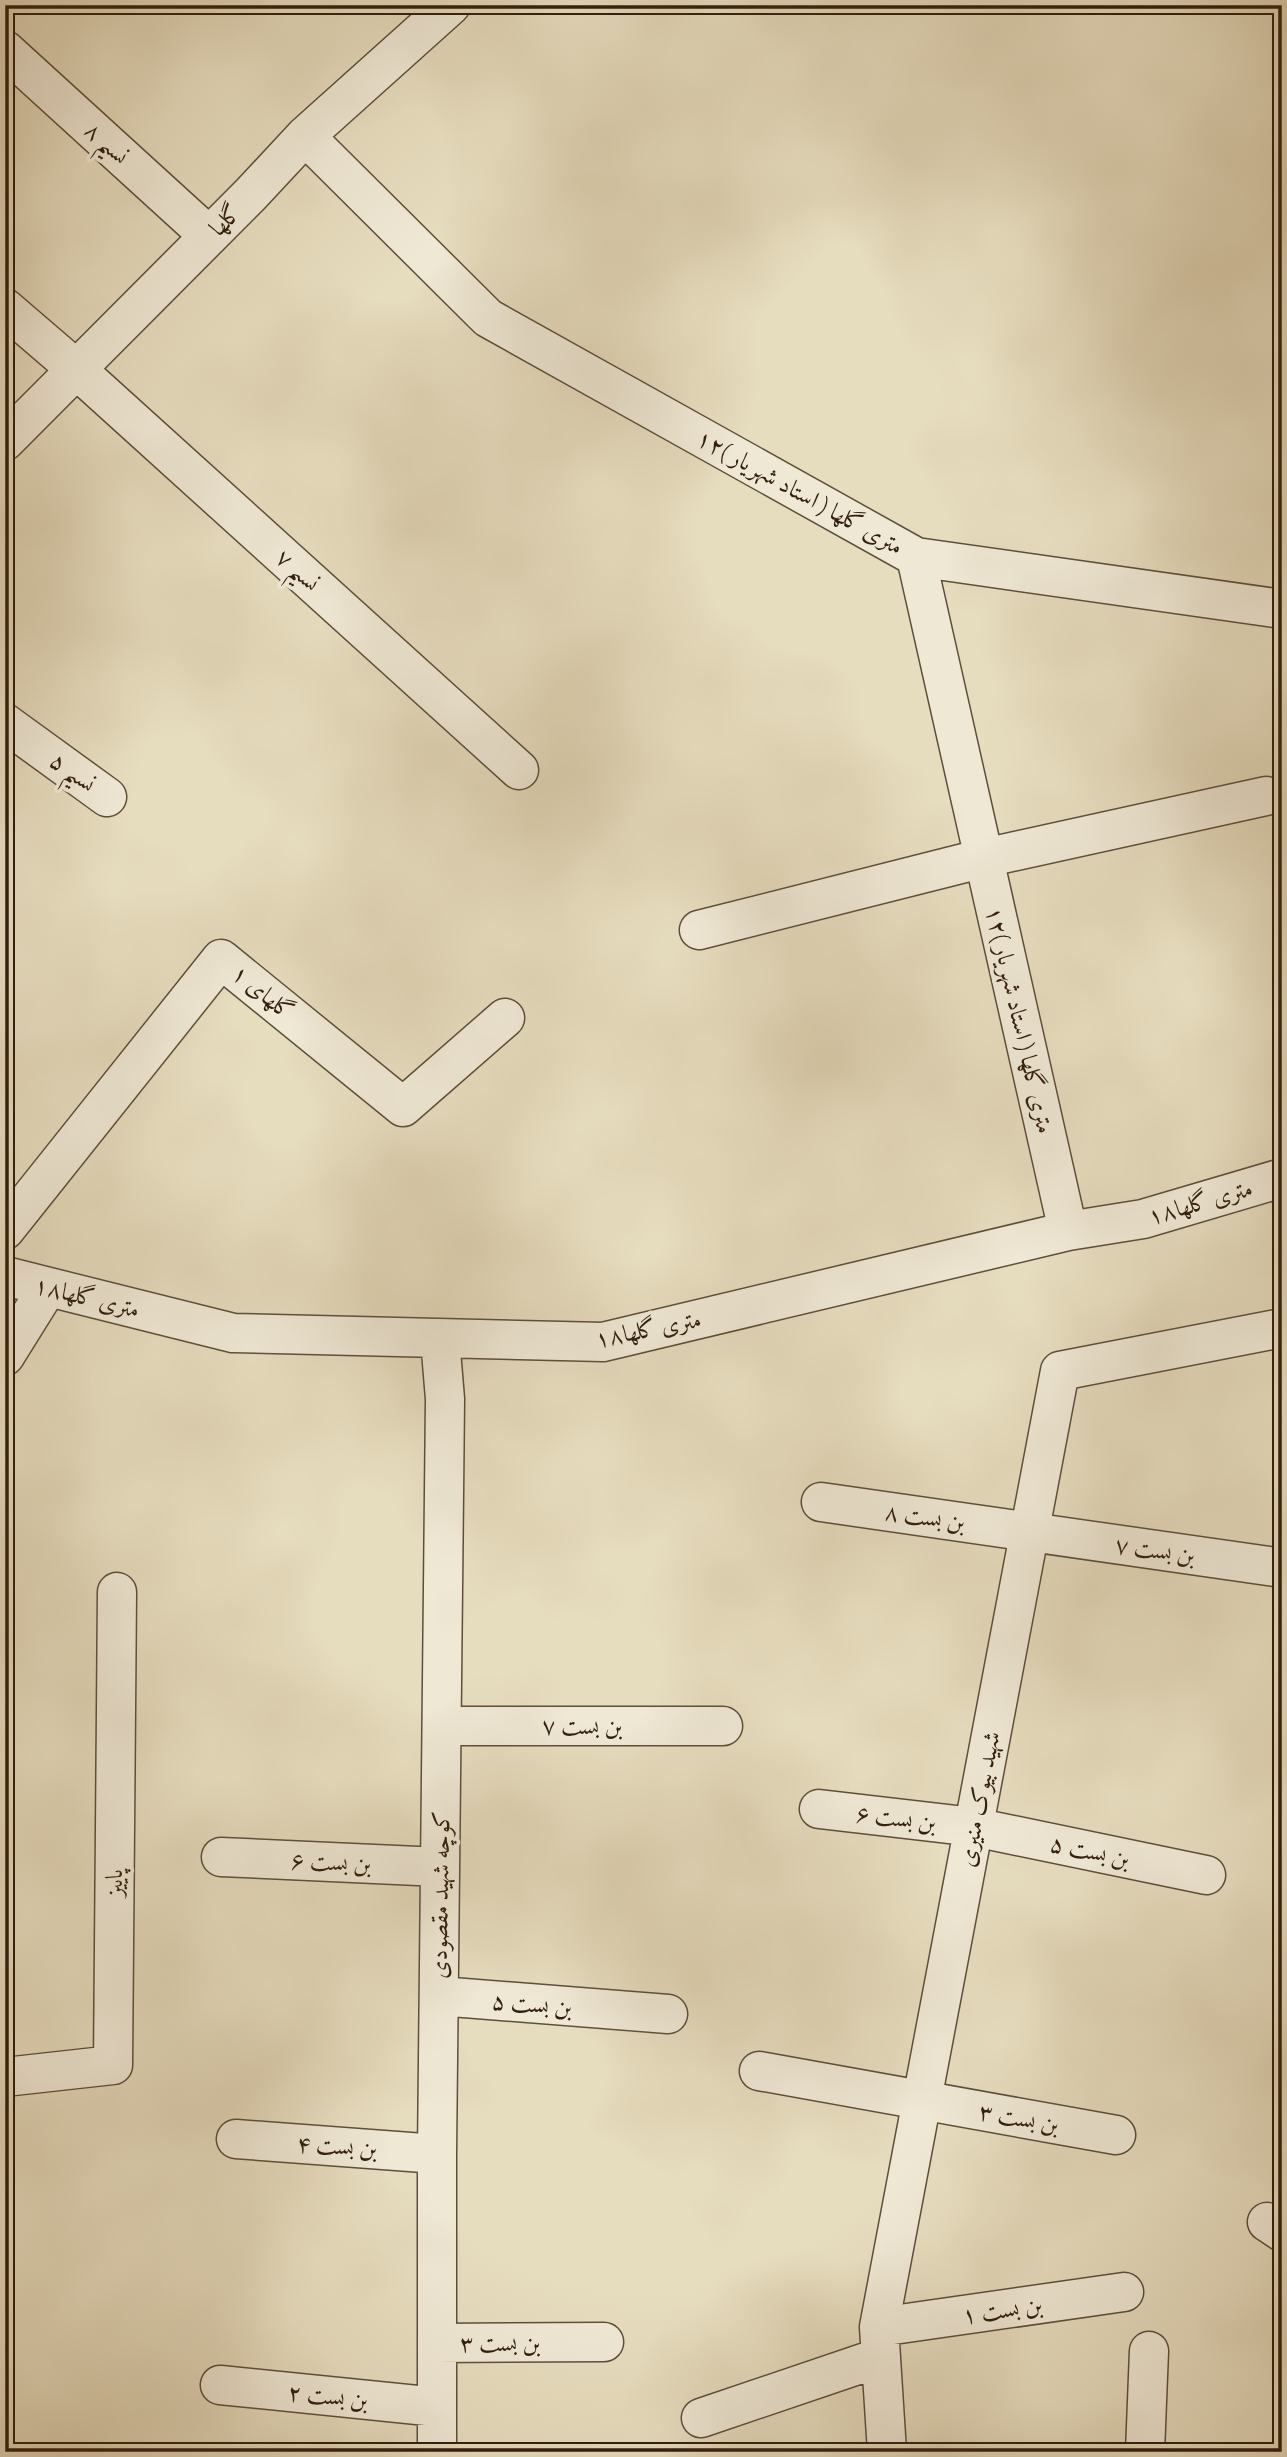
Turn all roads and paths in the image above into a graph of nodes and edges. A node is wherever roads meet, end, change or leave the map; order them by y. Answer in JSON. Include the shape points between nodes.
{"nodes":[{"id":1,"x":451,"y":5,"type":"edge"},
{"id":2,"x":5,"y":50,"type":"edge"},
{"id":3,"x":305,"y":136,"type":"junction"},
{"id":4,"x":209,"y":236,"type":"junction"},
{"id":5,"x":5,"y":309,"type":"edge"},
{"id":6,"x":76,"y":369,"type":"junction"},
{"id":7,"x":5,"y":441,"type":"edge"},
{"id":8,"x":916,"y":556,"type":"junction"},
{"id":9,"x":1282,"y":609,"type":"edge"},
{"id":10,"x":5,"y":723,"type":"edge"},
{"id":11,"x":519,"y":770,"type":"dead end"},
{"id":12,"x":1266,"y":796,"type":"dead end"},
{"id":13,"x":107,"y":797,"type":"dead end"},
{"id":14,"x":984,"y":858,"type":"junction"},
{"id":15,"x":699,"y":930,"type":"dead end"},
{"id":16,"x":505,"y":1018,"type":"dead end"},
{"id":17,"x":1282,"y":1178,"type":"edge"},
{"id":18,"x":5,"y":1230,"type":"edge"},
{"id":19,"x":1068,"y":1231,"type":"junction"},
{"id":20,"x":5,"y":1276,"type":"edge"},
{"id":21,"x":48,"y":1287,"type":"junction"},
{"id":22,"x":1282,"y":1328,"type":"edge"},
{"id":23,"x":440,"y":1339,"type":"junction"},
{"id":24,"x":5,"y":1356,"type":"edge"},
{"id":25,"x":821,"y":1502,"type":"dead end"},
{"id":26,"x":1029,"y":1532,"type":"junction"},
{"id":27,"x":1282,"y":1568,"type":"edge"},
{"id":28,"x":117,"y":1592,"type":"dead end"},
{"id":29,"x":442,"y":1726,"type":"junction"},
{"id":30,"x":723,"y":1726,"type":"dead end"},
{"id":31,"x":819,"y":1809,"type":"dead end"},
{"id":32,"x":974,"y":1827,"type":"junction"},
{"id":33,"x":221,"y":1857,"type":"dead end"},
{"id":34,"x":440,"y":1867,"type":"junction"},
{"id":35,"x":1206,"y":1875,"type":"dead end"},
{"id":36,"x":439,"y":1996,"type":"junction"},
{"id":37,"x":668,"y":2014,"type":"dead end"},
{"id":38,"x":759,"y":2071,"type":"dead end"},
{"id":39,"x":5,"y":2077,"type":"edge"},
{"id":40,"x":922,"y":2101,"type":"junction"},
{"id":41,"x":1116,"y":2135,"type":"dead end"},
{"id":42,"x":236,"y":2139,"type":"dead end"},
{"id":43,"x":437,"y":2154,"type":"junction"},
{"id":44,"x":1124,"y":2292,"type":"dead end"},
{"id":45,"x":604,"y":2342,"type":"dead end"},
{"id":46,"x":880,"y":2342,"type":"junction"},
{"id":47,"x":437,"y":2343,"type":"junction"},
{"id":48,"x":1149,"y":2351,"type":"dead end"},
{"id":49,"x":220,"y":2385,"type":"dead end"},
{"id":50,"x":437,"y":2407,"type":"junction"},
{"id":51,"x":701,"y":2418,"type":"dead end"},
{"id":52,"x":437,"y":2452,"type":"edge"},
{"id":53,"x":887,"y":2452,"type":"edge"},
{"id":54,"x":1145,"y":2452,"type":"edge"}],
"edges":[{"from":1,"to":3,"type":"street","name":"گلها"},
{"from":2,"to":4,"type":"street","name":"نسیم ۸"},
{"from":3,"to":4,"type":"street","name":"گلها"},
{"from":3,"to":8,"type":"street","name":"۱۲متری گلها ( استاد شهریار )","via":[[488,318]]},
{"from":4,"to":6,"type":"street","name":"گلها"},
{"from":5,"to":6,"type":"street","name":"نسیم ۷"},
{"from":6,"to":7,"type":"street","name":"گلها"},
{"from":6,"to":11,"type":"street","name":"نسیم ۷"},
{"from":8,"to":9,"type":"street"},
{"from":8,"to":14,"type":"street","name":"۱۲متری گلها ( استاد شهریار )"},
{"from":10,"to":13,"type":"street","name":"نسیم ۵"},
{"from":12,"to":14,"type":"street"},
{"from":14,"to":15,"type":"street"},
{"from":14,"to":19,"type":"street","name":"۱۲متری گلها ( استاد شهریار )"},
{"from":16,"to":18,"type":"street","name":"گلهای ۱","via":[[403,1107],[221,959]]},
{"from":17,"to":19,"type":"street","name":"۱۸متری گلها","via":[[1143,1219]]},
{"from":19,"to":23,"type":"street","name":"۱۸متری گلها","via":[[603,1342]]},
{"from":20,"to":21,"type":"street","name":"۱۸متری گلها"},
{"from":21,"to":23,"type":"street","name":"۱۸متری گلها","via":[[233,1333]]},
{"from":21,"to":24,"type":"street"},
{"from":22,"to":26,"type":"street","name":"شهید بیوک منیری","via":[[1060,1371]]},
{"from":23,"to":29,"type":"street","name":"کوچه شهید مقصودی","via":[[445,1399]]},
{"from":25,"to":26,"type":"street","name":"بن بست ۸"},
{"from":26,"to":27,"type":"street","name":"بن بست ۷"},
{"from":26,"to":32,"type":"street","name":"شهید بیوک منیری"},
{"from":28,"to":39,"type":"street","name":"پاییز","via":[[113,2065]]},
{"from":29,"to":30,"type":"street","name":"بن بست ۷"},
{"from":29,"to":34,"type":"street","name":"کوچه شهید مقصودی"},
{"from":31,"to":32,"type":"street","name":"بن بست ۶"},
{"from":32,"to":35,"type":"street","name":"بن بست ۵"},
{"from":32,"to":40,"type":"street","name":"شهید بیوک منیری"},
{"from":33,"to":34,"type":"street","name":"بن بست ۶"},
{"from":34,"to":36,"type":"street","name":"کوچه شهید مقصودی"},
{"from":36,"to":37,"type":"street","name":"بن بست ۵"},
{"from":36,"to":43,"type":"street","name":"کوچه شهید مقصودی"},
{"from":38,"to":40,"type":"street"},
{"from":40,"to":41,"type":"street","name":"بن بست ۳"},
{"from":40,"to":46,"type":"street","name":"شهید بیوک منیری"},
{"from":42,"to":43,"type":"street","name":"بن بست ۴"},
{"from":43,"to":47,"type":"street","name":"کوچه شهید مقصودی"},
{"from":44,"to":46,"type":"street","name":"بن بست ۱"},
{"from":45,"to":47,"type":"street","name":"بن بست ۳"},
{"from":46,"to":51,"type":"street"},
{"from":46,"to":53,"type":"street","name":"شهید بیوک منیری"},
{"from":47,"to":50,"type":"street","name":"کوچه شهید مقصودی"},
{"from":48,"to":54,"type":"street"},
{"from":49,"to":50,"type":"street","name":"بن بست ۲"},
{"from":50,"to":52,"type":"street","name":"کوچه شهید مقصودی"}]}
